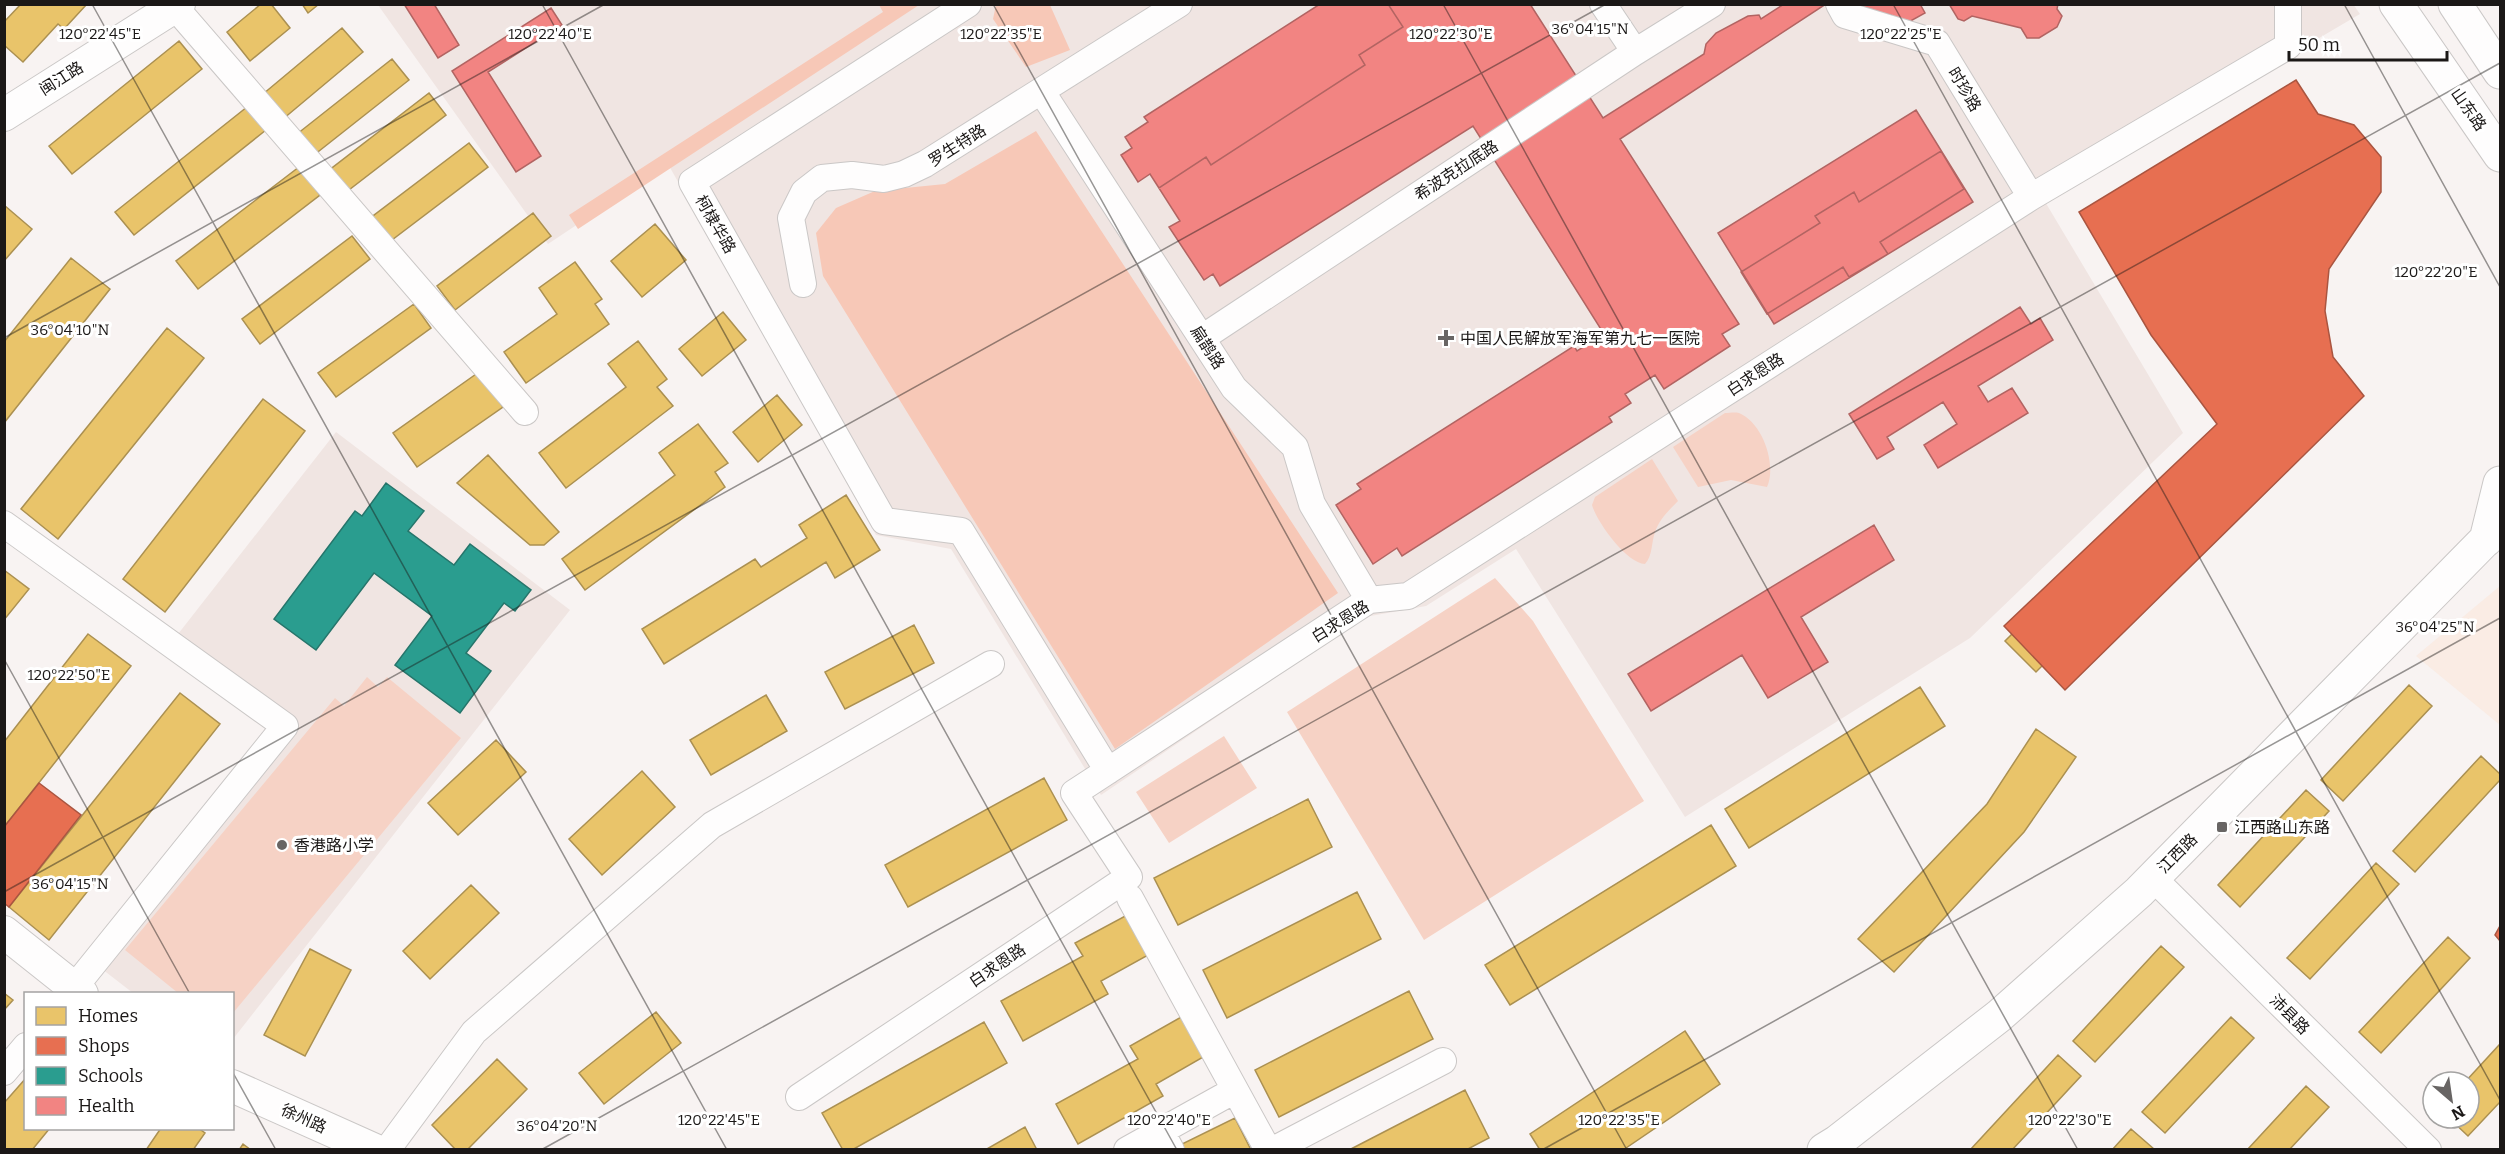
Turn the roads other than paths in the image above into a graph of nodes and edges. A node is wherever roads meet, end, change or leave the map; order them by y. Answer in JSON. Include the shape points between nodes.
{"nodes":[{"id":1,"x":968,"y":4,"type":"edge"},
{"id":2,"x":1179,"y":4,"type":"edge"},
{"id":3,"x":1603,"y":4,"type":"edge"},
{"id":4,"x":1712,"y":4,"type":"edge"},
{"id":5,"x":1839,"y":4,"type":"edge"},
{"id":6,"x":2288,"y":4,"type":"edge"},
{"id":7,"x":2396,"y":4,"type":"edge"},
{"id":8,"x":2455,"y":4,"type":"edge"},
{"id":9,"x":177,"y":6,"type":"edge"},
{"id":10,"x":1635,"y":52,"type":"junction"},
{"id":11,"x":2500,"y":72,"type":"edge"},
{"id":12,"x":1042,"y":92,"type":"junction"},
{"id":13,"x":6,"y":110,"type":"edge"},
{"id":14,"x":2500,"y":155,"type":"edge"},
{"id":15,"x":2031,"y":197,"type":"junction"},
{"id":16,"x":803,"y":284,"type":"dead end"},
{"id":17,"x":1202,"y":338,"type":"junction"},
{"id":18,"x":525,"y":412,"type":"dead end"},
{"id":19,"x":2500,"y":483,"type":"edge"},
{"id":20,"x":4,"y":524,"type":"edge"},
{"id":21,"x":2494,"y":533,"type":"edge"},
{"id":22,"x":1369,"y":600,"type":"junction"},
{"id":23,"x":991,"y":664,"type":"dead end"},
{"id":24,"x":1108,"y":771,"type":"junction"},
{"id":25,"x":2153,"y":878,"type":"junction"},
{"id":26,"x":1130,"y":898,"type":"dead end"},
{"id":27,"x":4,"y":932,"type":"edge"},
{"id":28,"x":75,"y":991,"type":"edge"},
{"id":29,"x":24,"y":1048,"type":"edge"},
{"id":30,"x":1443,"y":1061,"type":"dead end"},
{"id":31,"x":4,"y":1072,"type":"edge"},
{"id":32,"x":234,"y":1087,"type":"edge"},
{"id":33,"x":1235,"y":1090,"type":"junction"},
{"id":34,"x":799,"y":1097,"type":"dead end"},
{"id":35,"x":1166,"y":1140,"type":"edge"},
{"id":36,"x":375,"y":1149,"type":"edge"},
{"id":37,"x":387,"y":1149,"type":"edge"},
{"id":38,"x":1127,"y":1149,"type":"edge"},
{"id":39,"x":1268,"y":1149,"type":"edge"},
{"id":40,"x":1273,"y":1149,"type":"edge"},
{"id":41,"x":1824,"y":1149,"type":"edge"},
{"id":42,"x":2428,"y":1149,"type":"edge"}],
"edges":[{"from":1,"to":24,"type":"street","name":"柯棣华路","via":[[692,182],[884,521],[962,531]]},
{"from":2,"to":12,"type":"street","name":"罗生特路"},
{"from":3,"to":10,"type":"street"},
{"from":4,"to":10,"type":"street","name":"希波克拉底路"},
{"from":5,"to":15,"type":"street","name":"时珍路","via":[[1845,15],[1937,43]]},
{"from":6,"to":15,"type":"street","name":"白求恩路","via":[[2288,46]]},
{"from":7,"to":14,"type":"main road","name":"山东路"},
{"from":8,"to":11,"type":"main road"},
{"from":9,"to":13,"type":"street","name":"闽江路"},
{"from":9,"to":18,"type":"street"},
{"from":10,"to":17,"type":"street","name":"希波克拉底路"},
{"from":12,"to":16,"type":"street","name":"罗生特路","via":[[904,174],[884,179],[852,175],[822,178],[804,192],[790,218]]},
{"from":12,"to":17,"type":"street","name":"扁鹊路"},
{"from":15,"to":22,"type":"street","name":"白求恩路","via":[[1408,596]]},
{"from":17,"to":22,"type":"street","name":"扁鹊路","via":[[1234,388],[1295,447],[1312,504]]},
{"from":19,"to":21,"type":"main road"},
{"from":20,"to":28,"type":"street","via":[[285,726]]},
{"from":21,"to":25,"type":"main road","name":"江西路"},
{"from":22,"to":24,"type":"street","name":"白求恩路"},
{"from":23,"to":37,"type":"street","via":[[712,825],[474,1032]]},
{"from":24,"to":34,"type":"street","name":"白求恩路","via":[[1074,794],[1129,877]]},
{"from":25,"to":41,"type":"main road","name":"江西路","via":[[1999,1016]]},
{"from":25,"to":42,"type":"street","name":"沛县路"},
{"from":26,"to":33,"type":"street"},
{"from":27,"to":28,"type":"street"},
{"from":29,"to":31,"type":"street"},
{"from":30,"to":40,"type":"street"},
{"from":32,"to":36,"type":"street","name":"徐州路"},
{"from":33,"to":35,"type":"street"},
{"from":33,"to":39,"type":"street"},
{"from":35,"to":38,"type":"street"}]}
